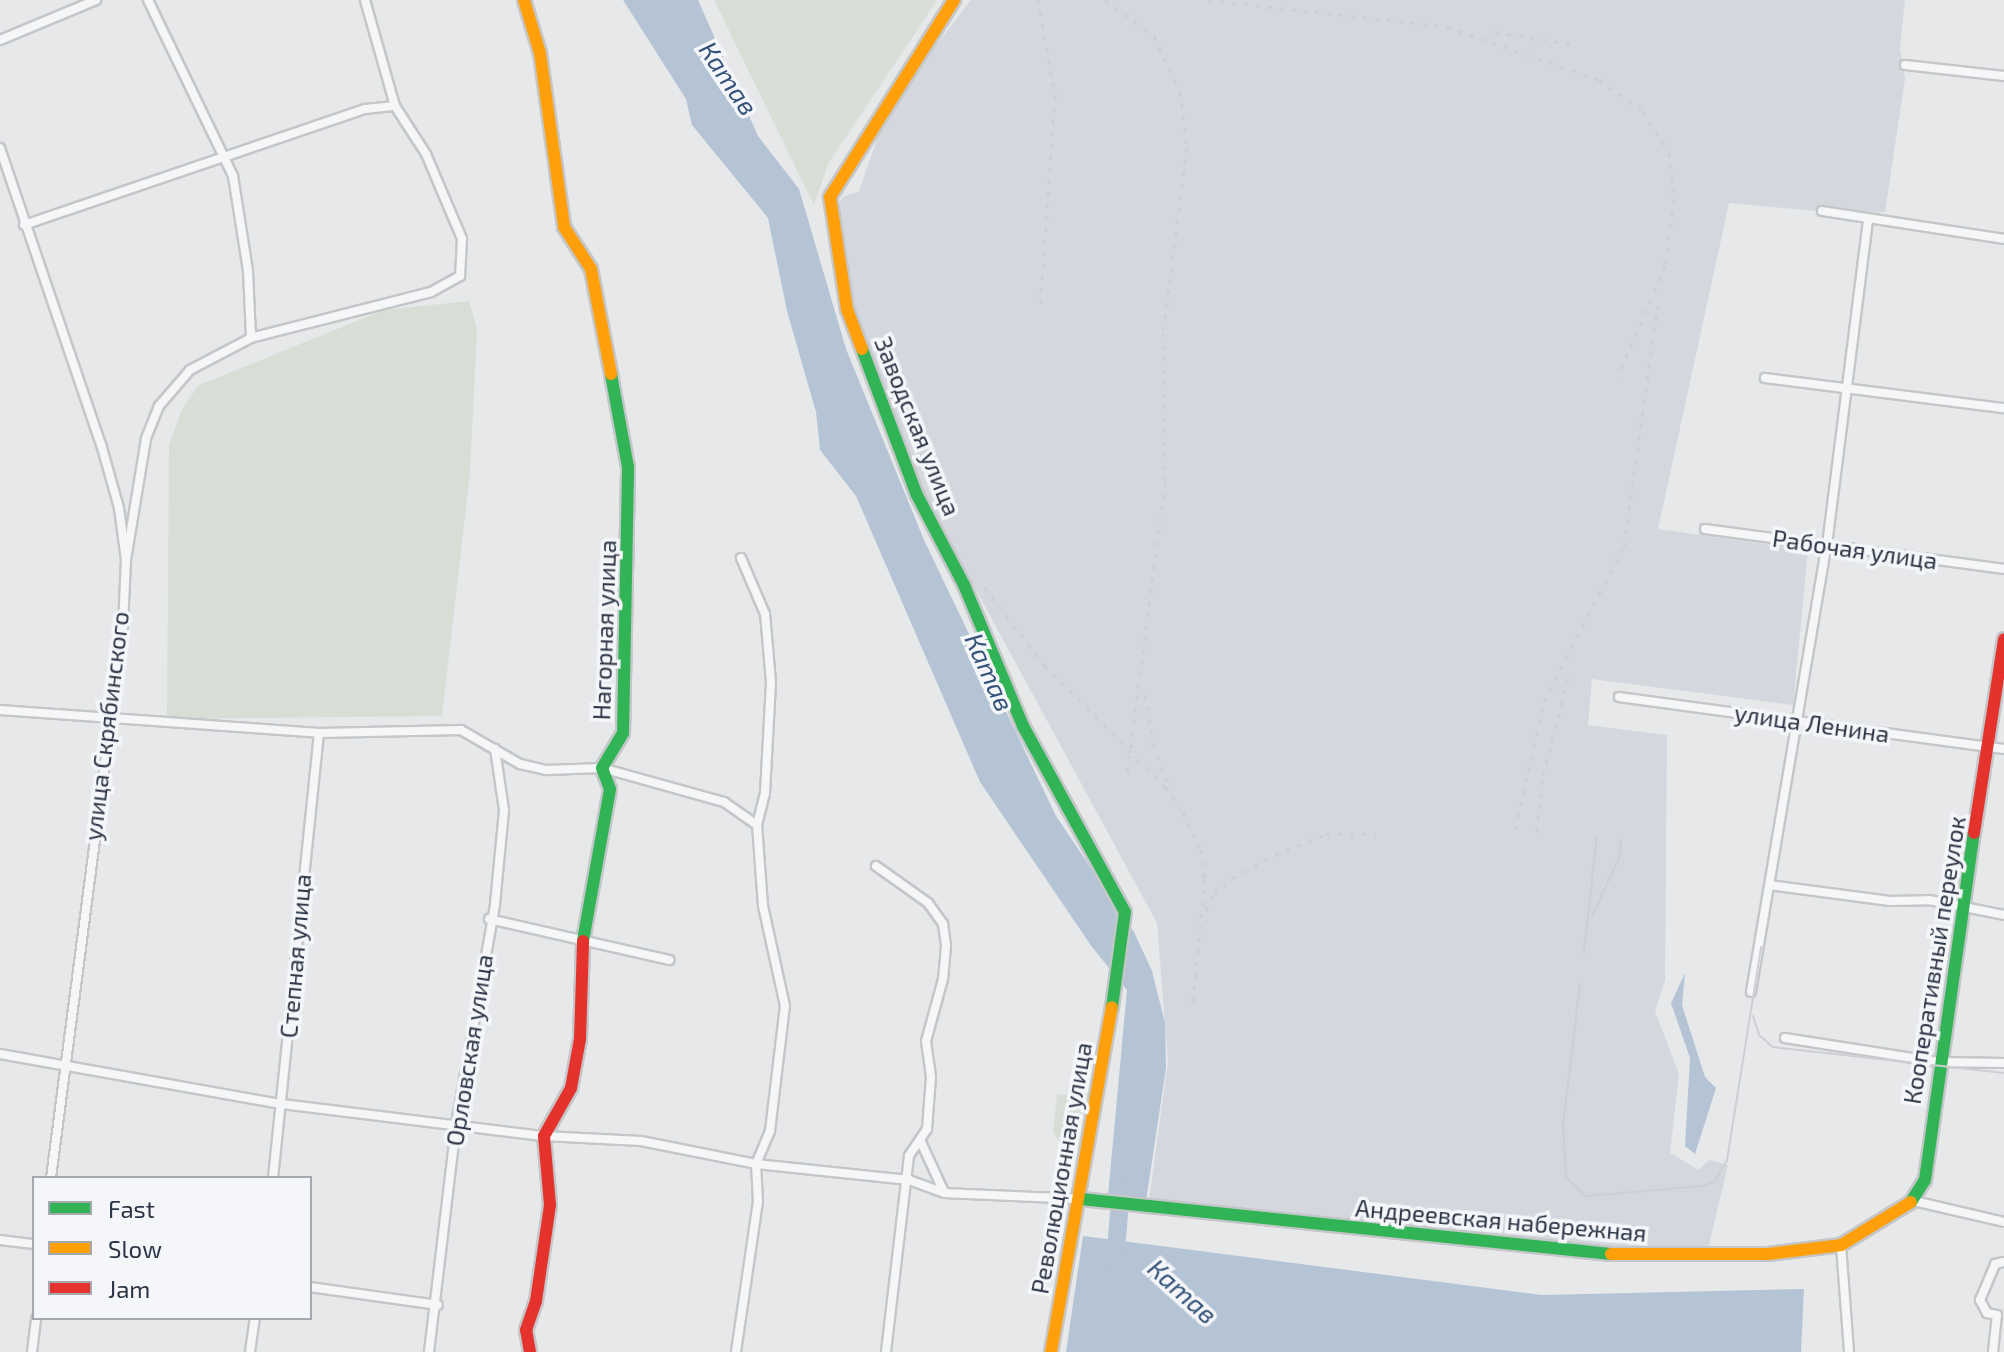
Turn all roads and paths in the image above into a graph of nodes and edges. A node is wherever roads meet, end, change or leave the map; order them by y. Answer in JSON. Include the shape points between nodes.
{"nodes":[{"id":1,"x":96,"y":0,"type":"edge"},
{"id":2,"x":148,"y":0,"type":"edge"},
{"id":3,"x":365,"y":0,"type":"edge"},
{"id":4,"x":524,"y":0,"type":"edge"},
{"id":5,"x":954,"y":0,"type":"edge"},
{"id":6,"x":0,"y":40,"type":"edge"},
{"id":7,"x":1905,"y":65,"type":"dead end"},
{"id":8,"x":2004,"y":76,"type":"edge"},
{"id":9,"x":395,"y":106,"type":"junction"},
{"id":10,"x":0,"y":148,"type":"edge"},
{"id":11,"x":227,"y":158,"type":"junction"},
{"id":12,"x":1822,"y":211,"type":"dead end"},
{"id":13,"x":1868,"y":220,"type":"junction"},
{"id":14,"x":24,"y":225,"type":"junction"},
{"id":15,"x":2004,"y":239,"type":"edge"},
{"id":16,"x":251,"y":338,"type":"junction"},
{"id":17,"x":1765,"y":378,"type":"dead end"},
{"id":18,"x":1844,"y":392,"type":"junction"},
{"id":19,"x":2004,"y":408,"type":"edge"},
{"id":20,"x":1705,"y":529,"type":"dead end"},
{"id":21,"x":1827,"y":545,"type":"junction"},
{"id":22,"x":741,"y":558,"type":"dead end"},
{"id":23,"x":126,"y":560,"type":"junction"},
{"id":24,"x":2004,"y":569,"type":"edge"},
{"id":25,"x":2004,"y":639,"type":"edge"},
{"id":26,"x":1619,"y":697,"type":"dead end"},
{"id":27,"x":0,"y":710,"type":"edge"},
{"id":28,"x":108,"y":721,"type":"junction"},
{"id":29,"x":1796,"y":721,"type":"junction"},
{"id":30,"x":319,"y":733,"type":"junction"},
{"id":31,"x":1989,"y":747,"type":"junction"},
{"id":32,"x":495,"y":749,"type":"junction"},
{"id":33,"x":2004,"y":749,"type":"edge"},
{"id":34,"x":602,"y":768,"type":"junction"},
{"id":35,"x":757,"y":825,"type":"junction"},
{"id":36,"x":876,"y":866,"type":"dead end"},
{"id":37,"x":1769,"y":885,"type":"junction"},
{"id":38,"x":1963,"y":910,"type":"junction"},
{"id":39,"x":1125,"y":912,"type":"joint"},
{"id":40,"x":2004,"y":915,"type":"edge"},
{"id":41,"x":489,"y":919,"type":"junction"},
{"id":42,"x":583,"y":937,"type":"junction"},
{"id":43,"x":669,"y":960,"type":"dead end"},
{"id":44,"x":1751,"y":992,"type":"dead end"},
{"id":45,"x":1785,"y":1038,"type":"dead end"},
{"id":46,"x":0,"y":1054,"type":"edge"},
{"id":47,"x":63,"y":1062,"type":"junction"},
{"id":48,"x":1938,"y":1062,"type":"junction"},
{"id":49,"x":2004,"y":1063,"type":"edge"},
{"id":50,"x":282,"y":1104,"type":"junction"},
{"id":51,"x":456,"y":1124,"type":"junction"},
{"id":52,"x":544,"y":1136,"type":"junction"},
{"id":53,"x":921,"y":1142,"type":"junction"},
{"id":54,"x":756,"y":1164,"type":"junction"},
{"id":55,"x":51,"y":1176,"type":"edge"},
{"id":56,"x":273,"y":1176,"type":"edge"},
{"id":57,"x":909,"y":1180,"type":"junction"},
{"id":58,"x":944,"y":1193,"type":"junction"},
{"id":59,"x":1081,"y":1199,"type":"junction"},
{"id":60,"x":1914,"y":1201,"type":"junction"},
{"id":61,"x":2004,"y":1222,"type":"edge"},
{"id":62,"x":0,"y":1240,"type":"edge"},
{"id":63,"x":32,"y":1244,"type":"edge"},
{"id":64,"x":1841,"y":1245,"type":"junction"},
{"id":65,"x":2004,"y":1262,"type":"edge"},
{"id":66,"x":312,"y":1287,"type":"edge"},
{"id":67,"x":438,"y":1305,"type":"junction"},
{"id":68,"x":2001,"y":1316,"type":"edge"},
{"id":69,"x":36,"y":1320,"type":"edge"},
{"id":70,"x":255,"y":1320,"type":"edge"},
{"id":71,"x":32,"y":1352,"type":"edge"},
{"id":72,"x":250,"y":1352,"type":"edge"},
{"id":73,"x":429,"y":1352,"type":"edge"},
{"id":74,"x":530,"y":1352,"type":"edge"},
{"id":75,"x":736,"y":1352,"type":"edge"},
{"id":76,"x":886,"y":1352,"type":"edge"},
{"id":77,"x":1051,"y":1352,"type":"edge"},
{"id":78,"x":1849,"y":1352,"type":"edge"},
{"id":79,"x":1993,"y":1352,"type":"edge"}],
"edges":[{"from":1,"to":6,"type":"street"},
{"from":2,"to":11,"type":"street"},
{"from":3,"to":9,"type":"street"},
{"from":4,"to":34,"type":"street","name":"Нагорная улица","via":[[540,53],[564,227],[591,269],[629,476],[623,733]]},
{"from":5,"to":39,"type":"street","name":"Заводская улица","via":[[830,197],[847,309],[917,495],[964,585],[1023,726]]},
{"from":7,"to":8,"type":"street"},
{"from":9,"to":11,"type":"street","via":[[365,109]]},
{"from":9,"to":16,"type":"street","via":[[426,154],[462,239],[460,276],[431,292]]},
{"from":10,"to":14,"type":"street","name":"улица Скрябинского"},
{"from":11,"to":14,"type":"street"},
{"from":11,"to":16,"type":"street","via":[[248,271]]},
{"from":12,"to":13,"type":"street"},
{"from":13,"to":15,"type":"street"},
{"from":13,"to":18,"type":"street"},
{"from":14,"to":23,"type":"street","name":"улица Скрябинского","via":[[101,444],[119,508]]},
{"from":16,"to":23,"type":"street","via":[[190,370],[159,406],[146,439]]},
{"from":17,"to":18,"type":"street"},
{"from":18,"to":19,"type":"street"},
{"from":18,"to":21,"type":"street"},
{"from":20,"to":21,"type":"street","name":"Рабочая улица"},
{"from":21,"to":24,"type":"street","name":"Рабочая улица"},
{"from":21,"to":29,"type":"street"},
{"from":22,"to":35,"type":"street","via":[[765,614],[771,682],[765,793]]},
{"from":23,"to":28,"type":"street","name":"улица Скрябинского"},
{"from":25,"to":31,"type":"street","name":"Кооперативный переулок"},
{"from":26,"to":29,"type":"street","name":"улица Ленина"},
{"from":27,"to":28,"type":"street"},
{"from":28,"to":30,"type":"street"},
{"from":28,"to":47,"type":"street","name":"улица Скрябинского"},
{"from":29,"to":31,"type":"street","name":"улица Ленина"},
{"from":29,"to":37,"type":"street"},
{"from":30,"to":32,"type":"street","via":[[461,730]]},
{"from":30,"to":50,"type":"street","name":"Степная улица","via":[[298,900]]},
{"from":31,"to":33,"type":"street","name":"улица Ленина"},
{"from":31,"to":38,"type":"street","name":"Кооперативный переулок"},
{"from":32,"to":34,"type":"street","via":[[505,758],[546,770]]},
{"from":32,"to":41,"type":"street","name":"Орловская улица","via":[[504,810]]},
{"from":34,"to":35,"type":"street","via":[[724,802]]},
{"from":34,"to":42,"type":"street","via":[[610,789]]},
{"from":35,"to":54,"type":"street","via":[[763,906],[785,1006],[772,1118]]},
{"from":36,"to":53,"type":"street","via":[[928,903],[943,924],[943,979],[926,1041],[931,1077]]},
{"from":37,"to":38,"type":"street","via":[[1890,901],[1929,900]]},
{"from":37,"to":44,"type":"street"},
{"from":38,"to":40,"type":"street"},
{"from":38,"to":48,"type":"street","name":"Кооперативный переулок"},
{"from":39,"to":59,"type":"street","name":"Революционная улица"},
{"from":41,"to":42,"type":"street"},
{"from":41,"to":51,"type":"street","name":"Орловская улица"},
{"from":42,"to":43,"type":"street"},
{"from":42,"to":52,"type":"street","via":[[580,1039],[571,1088]]},
{"from":45,"to":48,"type":"street"},
{"from":46,"to":47,"type":"street"},
{"from":47,"to":50,"type":"street"},
{"from":47,"to":55,"type":"street","name":"улица Скрябинского"},
{"from":48,"to":49,"type":"street"},
{"from":48,"to":60,"type":"street","name":"Кооперативный переулок","via":[[1925,1180]]},
{"from":50,"to":51,"type":"street"},
{"from":50,"to":56,"type":"street","name":"Степная улица"},
{"from":51,"to":52,"type":"street"},
{"from":51,"to":67,"type":"street","name":"Орловская улица"},
{"from":52,"to":54,"type":"street","via":[[641,1141]]},
{"from":52,"to":74,"type":"street","via":[[550,1205],[536,1301],[526,1330]]},
{"from":53,"to":57,"type":"street","via":[[909,1156]]},
{"from":53,"to":58,"type":"street"},
{"from":54,"to":57,"type":"street"},
{"from":54,"to":75,"type":"street","via":[[758,1202]]},
{"from":57,"to":58,"type":"street"},
{"from":57,"to":76,"type":"street"},
{"from":58,"to":59,"type":"street"},
{"from":59,"to":64,"type":"street","name":"Андреевская набережная","via":[[1586,1254],[1768,1254]]},
{"from":59,"to":77,"type":"street","name":"Революционная улица"},
{"from":60,"to":61,"type":"street"},
{"from":60,"to":64,"type":"street"},
{"from":62,"to":63,"type":"street"},
{"from":64,"to":78,"type":"street"},
{"from":65,"to":68,"type":"street","via":[[1995,1264],[1980,1300],[1987,1313]]},
{"from":66,"to":67,"type":"street"},
{"from":67,"to":73,"type":"street","name":"Орловская улица"},
{"from":68,"to":79,"type":"street"},
{"from":69,"to":71,"type":"street"},
{"from":70,"to":72,"type":"street"}]}
